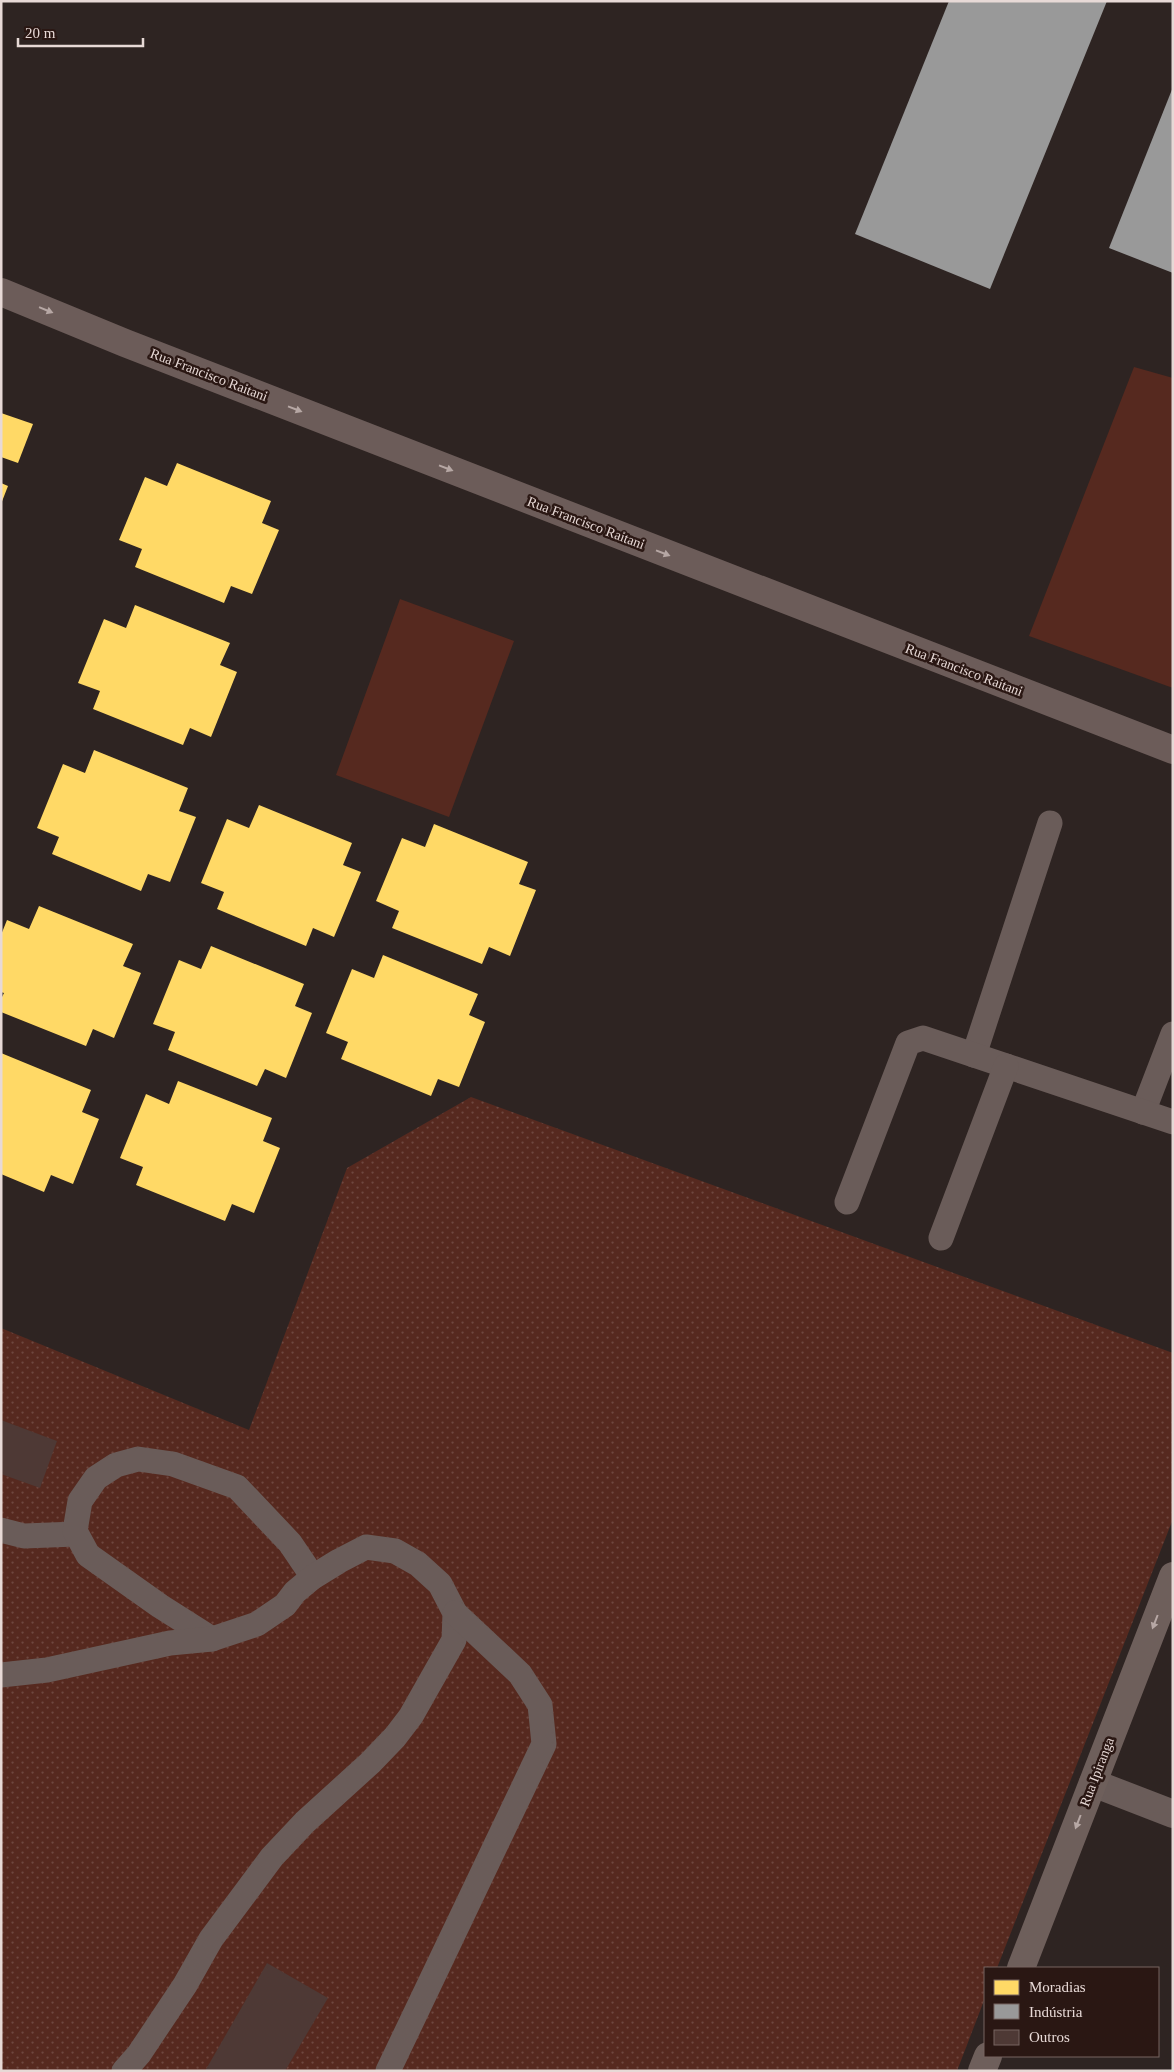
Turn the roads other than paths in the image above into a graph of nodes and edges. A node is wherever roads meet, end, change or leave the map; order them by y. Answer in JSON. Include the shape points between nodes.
{"nodes":[{"id":1,"x":1,"y":292,"type":"edge"},
{"id":2,"x":1173,"y":750,"type":"edge"},
{"id":3,"x":1050,"y":823,"type":"dead end"},
{"id":4,"x":1173,"y":1034,"type":"edge"},
{"id":5,"x":974,"y":1055,"type":"junction"},
{"id":6,"x":1006,"y":1066,"type":"junction"},
{"id":7,"x":1144,"y":1112,"type":"junction"},
{"id":8,"x":1173,"y":1122,"type":"edge"},
{"id":9,"x":847,"y":1202,"type":"dead end"},
{"id":10,"x":941,"y":1238,"type":"dead end"},
{"id":11,"x":1,"y":1530,"type":"edge"},
{"id":12,"x":76,"y":1534,"type":"junction"},
{"id":13,"x":1173,"y":1576,"type":"edge"},
{"id":14,"x":313,"y":1578,"type":"junction"},
{"id":15,"x":455,"y":1613,"type":"junction"},
{"id":16,"x":212,"y":1639,"type":"junction"},
{"id":17,"x":1,"y":1675,"type":"edge"},
{"id":18,"x":1093,"y":1783,"type":"junction"},
{"id":19,"x":1173,"y":1814,"type":"edge"},
{"id":20,"x":1021,"y":1967,"type":"edge"},
{"id":21,"x":988,"y":2057,"type":"edge"},
{"id":22,"x":124,"y":2071,"type":"edge"},
{"id":23,"x":388,"y":2071,"type":"edge"},
{"id":24,"x":982,"y":2071,"type":"edge"}],
"edges":[{"from":1,"to":2,"type":"main road","name":"Rua Francisco Raitani","one_way":true},
{"from":3,"to":5,"type":"lane"},
{"from":4,"to":7,"type":"lane"},
{"from":5,"to":6,"type":"lane"},
{"from":5,"to":9,"type":"lane","via":[[923,1038],[908,1043]]},
{"from":6,"to":7,"type":"lane"},
{"from":6,"to":10,"type":"lane"},
{"from":7,"to":8,"type":"lane"},
{"from":11,"to":12,"type":"lane","via":[[24,1536]]},
{"from":12,"to":14,"type":"lane","via":[[80,1501],[96,1478],[116,1465],[138,1459],[173,1464],[237,1487],[290,1543]]},
{"from":12,"to":16,"type":"lane","via":[[88,1555]]},
{"from":13,"to":18,"type":"main road","name":"Rua Ipiranga","one_way":true},
{"from":14,"to":15,"type":"lane","via":[[366,1547],[395,1551],[418,1564],[440,1584]]},
{"from":14,"to":16,"type":"lane","via":[[285,1605],[257,1624]]},
{"from":15,"to":22,"type":"lane","via":[[454,1640],[411,1716],[370,1763],[304,1822],[272,1857],[211,1939],[160,2024]]},
{"from":15,"to":23,"type":"lane","via":[[520,1674],[540,1705],[544,1744]]},
{"from":16,"to":17,"type":"lane","via":[[170,1644],[47,1670]]},
{"from":18,"to":19,"type":"street"},
{"from":18,"to":20,"type":"main road","name":"Rua Ipiranga","one_way":true},
{"from":21,"to":24,"type":"main road"}]}
